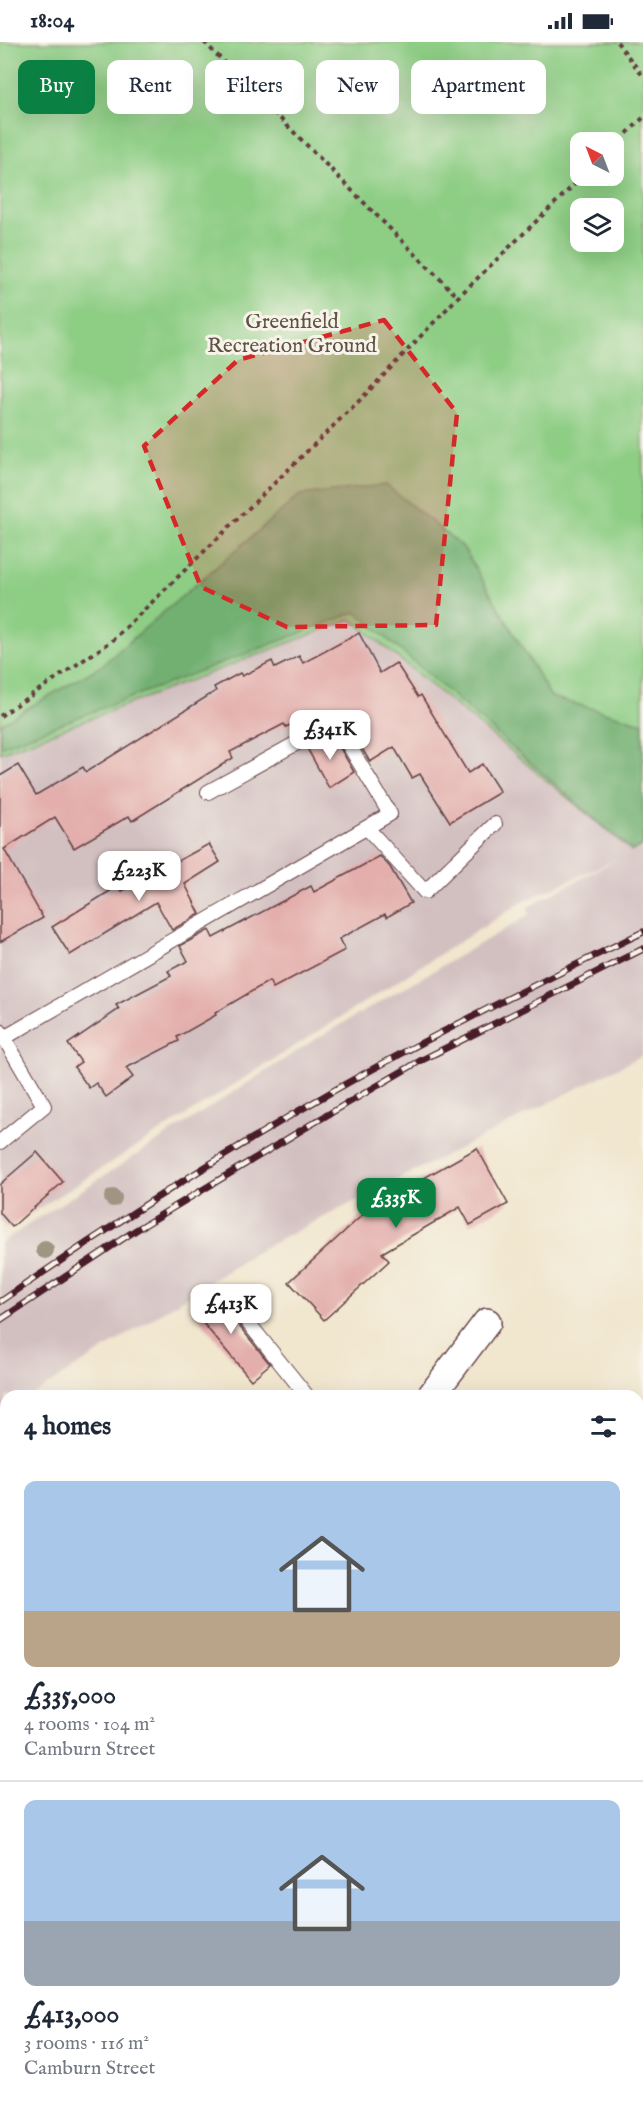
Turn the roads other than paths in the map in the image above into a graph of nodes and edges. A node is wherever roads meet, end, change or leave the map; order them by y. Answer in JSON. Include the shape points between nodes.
{"nodes":[{"id":1,"x":208,"y":792,"type":"dead end"},
{"id":2,"x":495,"y":824,"type":"dead end"},
{"id":3,"x":367,"y":828,"type":"junction"},
{"id":4,"x":2,"y":1034,"type":"edge"},
{"id":5,"x":0,"y":1142,"type":"edge"},
{"id":6,"x":238,"y":1310,"type":"dead end"},
{"id":7,"x":487,"y":1322,"type":"dead end"},
{"id":8,"x":302,"y":1390,"type":"edge"},
{"id":9,"x":436,"y":1390,"type":"edge"}],
"edges":[{"from":1,"to":3,"type":"lane","via":[[335,722],[390,814]]},
{"from":2,"to":3,"type":"lane","via":[[425,892]]},
{"from":3,"to":4,"type":"lane"},
{"from":4,"to":5,"type":"lane","via":[[44,1106]]},
{"from":6,"to":8,"type":"lane"},
{"from":7,"to":9,"type":"street"}]}
